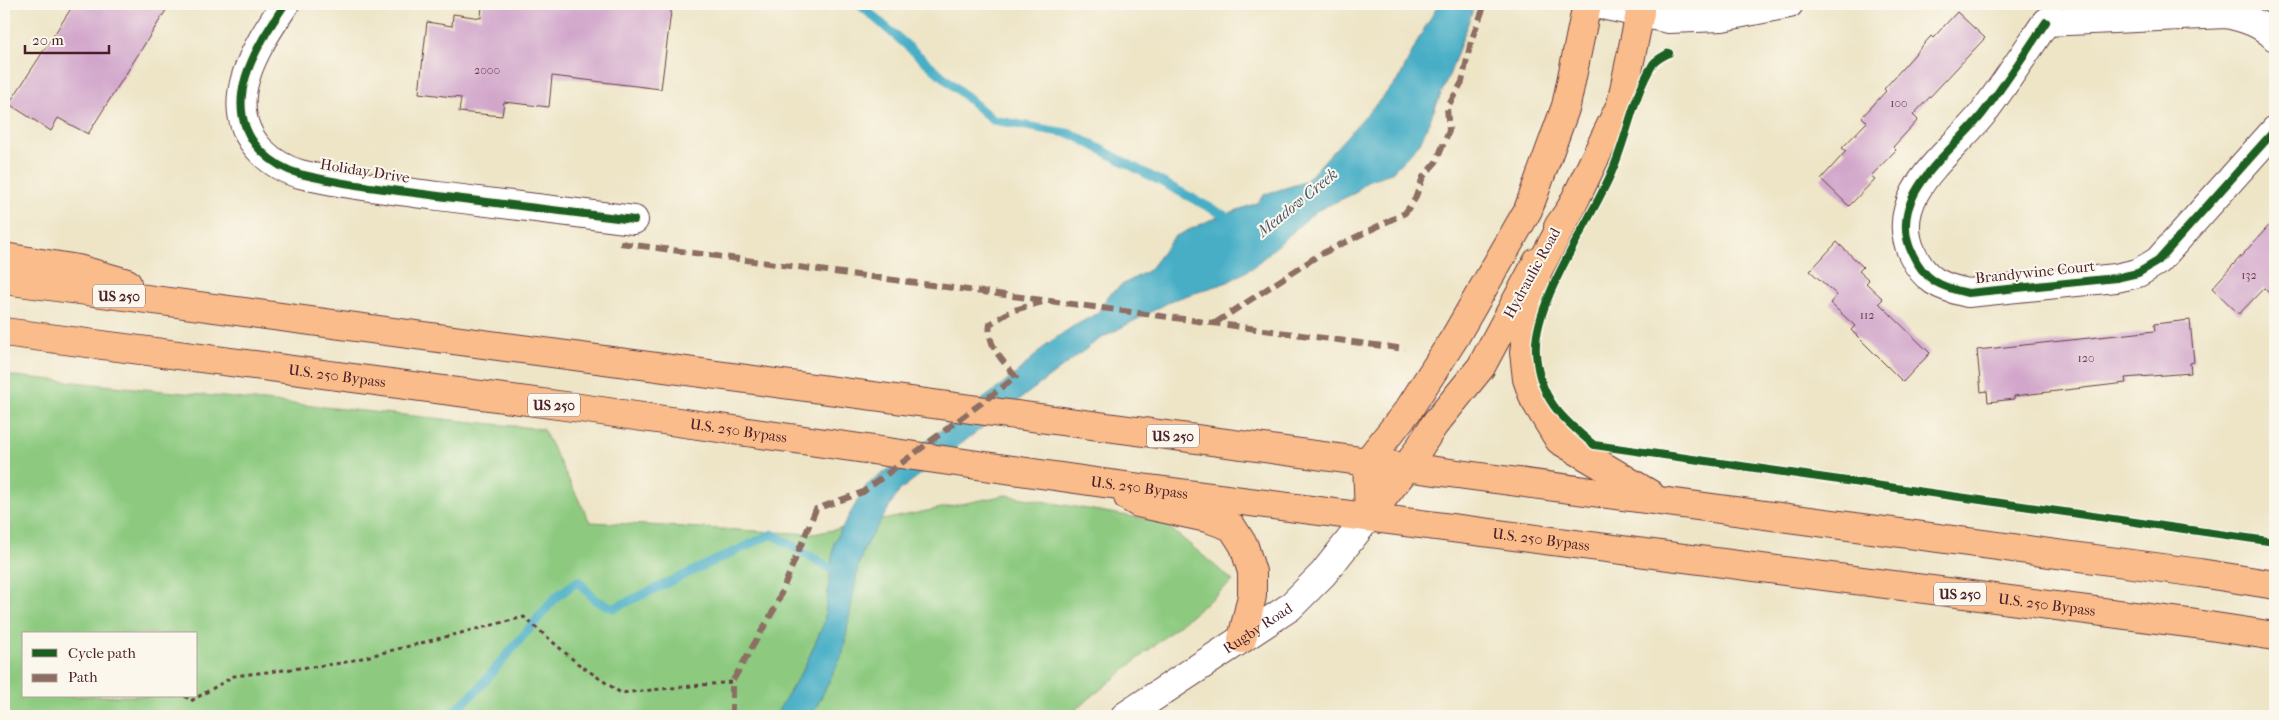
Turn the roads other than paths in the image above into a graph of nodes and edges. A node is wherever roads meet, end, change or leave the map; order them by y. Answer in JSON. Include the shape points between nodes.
{"nodes":[{"id":1,"x":285,"y":4,"type":"edge"},
{"id":2,"x":1588,"y":4,"type":"edge"},
{"id":3,"x":1597,"y":4,"type":"edge"},
{"id":4,"x":1789,"y":4,"type":"edge"},
{"id":5,"x":1640,"y":8,"type":"edge"},
{"id":6,"x":2041,"y":13,"type":"edge"},
{"id":7,"x":2275,"y":37,"type":"edge"},
{"id":8,"x":2275,"y":130,"type":"edge"},
{"id":9,"x":1571,"y":208,"type":"junction"},
{"id":10,"x":634,"y":220,"type":"dead end"},
{"id":11,"x":4,"y":257,"type":"edge"},
{"id":12,"x":4,"y":280,"type":"edge"},
{"id":13,"x":235,"y":311,"type":"junction"},
{"id":14,"x":4,"y":332,"type":"edge"},
{"id":15,"x":42,"y":337,"type":"junction"},
{"id":16,"x":4,"y":347,"type":"edge"},
{"id":17,"x":1367,"y":462,"type":"junction"},
{"id":18,"x":1407,"y":467,"type":"junction"},
{"id":19,"x":1103,"y":483,"type":"junction"},
{"id":20,"x":1662,"y":501,"type":"junction"},
{"id":21,"x":1369,"y":516,"type":"junction"},
{"id":22,"x":2275,"y":585,"type":"edge"},
{"id":23,"x":2048,"y":606,"type":"junction"},
{"id":24,"x":2275,"y":636,"type":"edge"},
{"id":25,"x":1242,"y":638,"type":"junction"},
{"id":26,"x":2275,"y":655,"type":"edge"},
{"id":27,"x":1125,"y":716,"type":"edge"}],
"edges":[{"from":1,"to":10,"type":"street","name":"Holiday Drive","via":[[266,33],[241,92],[250,136],[278,165],[298,174],[384,189]]},
{"from":2,"to":17,"type":"main road","via":[[1566,106],[1528,210],[1455,337],[1409,409]]},
{"from":3,"to":5,"type":"street"},
{"from":4,"to":5,"type":"street","via":[[1722,17],[1669,19]]},
{"from":5,"to":9,"type":"main road","name":"Hydraulic Road","via":[[1621,104]]},
{"from":6,"to":7,"type":"street","name":"Brandywine Court","via":[[2226,14],[2248,19]]},
{"from":6,"to":8,"type":"street","name":"Brandywine Court","via":[[1982,114],[1918,184],[1909,204],[1905,225],[1909,247],[1930,279],[1945,288],[1968,293],[2138,273],[2158,260],[2187,230]]},
{"from":9,"to":18,"type":"main road","name":"Hydraulic Road","via":[[1546,243],[1481,367],[1434,425]]},
{"from":9,"to":20,"type":"main road","via":[[1537,272],[1524,352],[1527,378],[1534,399],[1559,440]]},
{"from":11,"to":13,"type":"main road","via":[[78,269]]},
{"from":12,"to":13,"type":"main road","number":"US 250"},
{"from":13,"to":17,"type":"main road","number":"US 250"},
{"from":14,"to":15,"type":"main road","name":"U.S. 250 Bypass","number":"US 250"},
{"from":15,"to":16,"type":"main road"},
{"from":15,"to":19,"type":"main road","name":"U.S. 250 Bypass","number":"US 250","via":[[580,408]]},
{"from":17,"to":18,"type":"main road","number":"US 250"},
{"from":17,"to":21,"type":"main road"},
{"from":18,"to":20,"type":"main road","number":"US 250"},
{"from":18,"to":21,"type":"main road","name":"Hydraulic Road"},
{"from":19,"to":21,"type":"main road","name":"U.S. 250 Bypass","number":"US 250"},
{"from":19,"to":25,"type":"main road","via":[[1138,504],[1207,518],[1232,527],[1244,546],[1252,572],[1252,596]]},
{"from":20,"to":22,"type":"main road","number":"US 250"},
{"from":21,"to":23,"type":"main road","name":"U.S. 250 Bypass","number":"US 250"},
{"from":21,"to":25,"type":"street","name":"Rugby Road","via":[[1323,574],[1290,607]]},
{"from":23,"to":24,"type":"main road","name":"U.S. 250 Bypass","number":"US 250"},
{"from":23,"to":26,"type":"main road"},
{"from":25,"to":27,"type":"street","name":"Rugby Road"}]}
